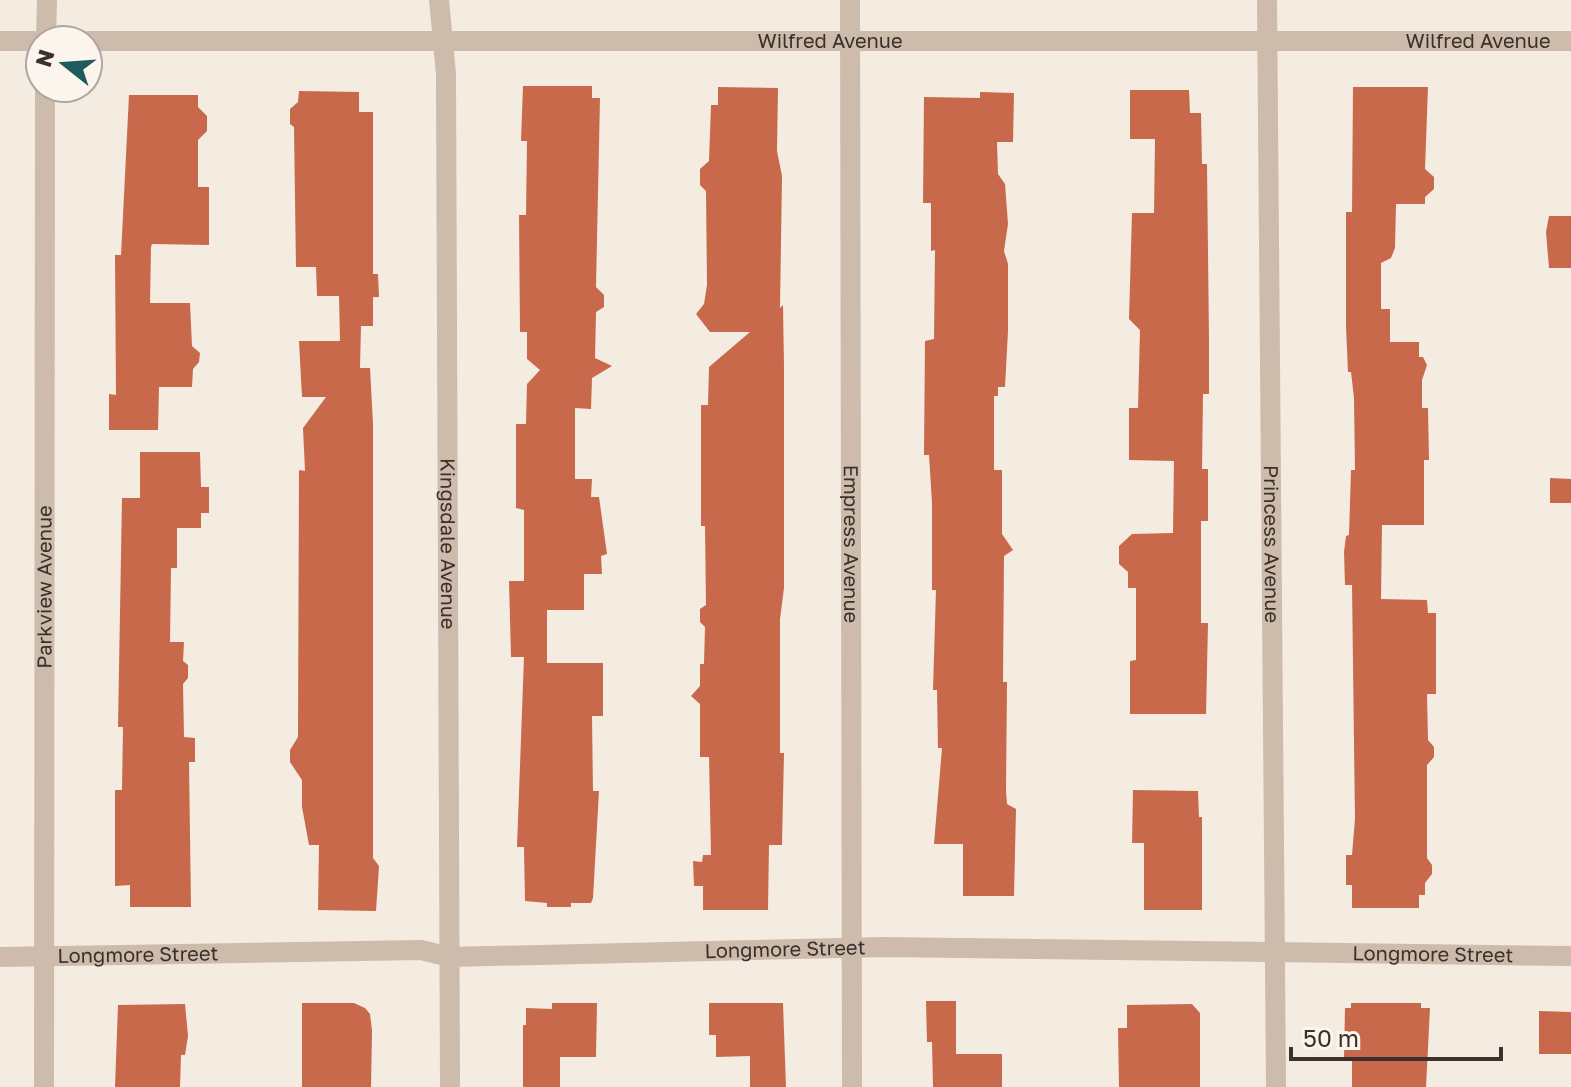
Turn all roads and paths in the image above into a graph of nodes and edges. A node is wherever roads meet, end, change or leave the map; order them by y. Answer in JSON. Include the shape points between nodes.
{"nodes":[{"id":1,"x":47,"y":0,"type":"edge"},
{"id":2,"x":439,"y":0,"type":"edge"},
{"id":3,"x":850,"y":0,"type":"edge"},
{"id":4,"x":1267,"y":0,"type":"edge"},
{"id":5,"x":45,"y":24,"type":"edge"},
{"id":6,"x":0,"y":41,"type":"edge"},
{"id":7,"x":24,"y":41,"type":"edge"},
{"id":8,"x":104,"y":41,"type":"edge"},
{"id":9,"x":849,"y":41,"type":"junction"},
{"id":10,"x":1571,"y":41,"type":"edge"},
{"id":11,"x":442,"y":42,"type":"junction"},
{"id":12,"x":1268,"y":43,"type":"junction"},
{"id":13,"x":45,"y":104,"type":"edge"},
{"id":14,"x":851,"y":948,"type":"junction"},
{"id":15,"x":1277,"y":951,"type":"junction"},
{"id":16,"x":1571,"y":956,"type":"edge"},
{"id":17,"x":0,"y":957,"type":"edge"},
{"id":18,"x":44,"y":957,"type":"junction"},
{"id":19,"x":450,"y":957,"type":"junction"},
{"id":20,"x":44,"y":1087,"type":"edge"},
{"id":21,"x":450,"y":1087,"type":"edge"},
{"id":22,"x":852,"y":1087,"type":"edge"},
{"id":23,"x":1276,"y":1087,"type":"edge"}],
"edges":[{"from":1,"to":5,"type":"street"},
{"from":2,"to":11,"type":"street","name":"Kingsdale Avenue"},
{"from":3,"to":9,"type":"street","name":"Empress Avenue"},
{"from":4,"to":12,"type":"street","name":"Princess Avenue"},
{"from":6,"to":7,"type":"street"},
{"from":8,"to":11,"type":"street","name":"Wilfred Avenue"},
{"from":9,"to":11,"type":"street","name":"Wilfred Avenue"},
{"from":9,"to":12,"type":"street","name":"Wilfred Avenue"},
{"from":9,"to":14,"type":"street","name":"Empress Avenue"},
{"from":10,"to":12,"type":"street","name":"Wilfred Avenue"},
{"from":11,"to":19,"type":"street","name":"Kingsdale Avenue"},
{"from":12,"to":15,"type":"street","name":"Princess Avenue"},
{"from":13,"to":18,"type":"street","name":"Parkview Avenue"},
{"from":14,"to":15,"type":"street","name":"Longmore Street"},
{"from":14,"to":19,"type":"street","name":"Longmore Street"},
{"from":14,"to":22,"type":"street","name":"Empress Avenue"},
{"from":15,"to":16,"type":"street","name":"Longmore Street"},
{"from":15,"to":23,"type":"street","name":"Princess Avenue"},
{"from":17,"to":18,"type":"street","name":"Longmore Street"},
{"from":18,"to":19,"type":"street","name":"Longmore Street","via":[[421,950]]},
{"from":18,"to":20,"type":"street","name":"Parkview Avenue"},
{"from":19,"to":21,"type":"street","name":"Kingsdale Avenue"}]}
